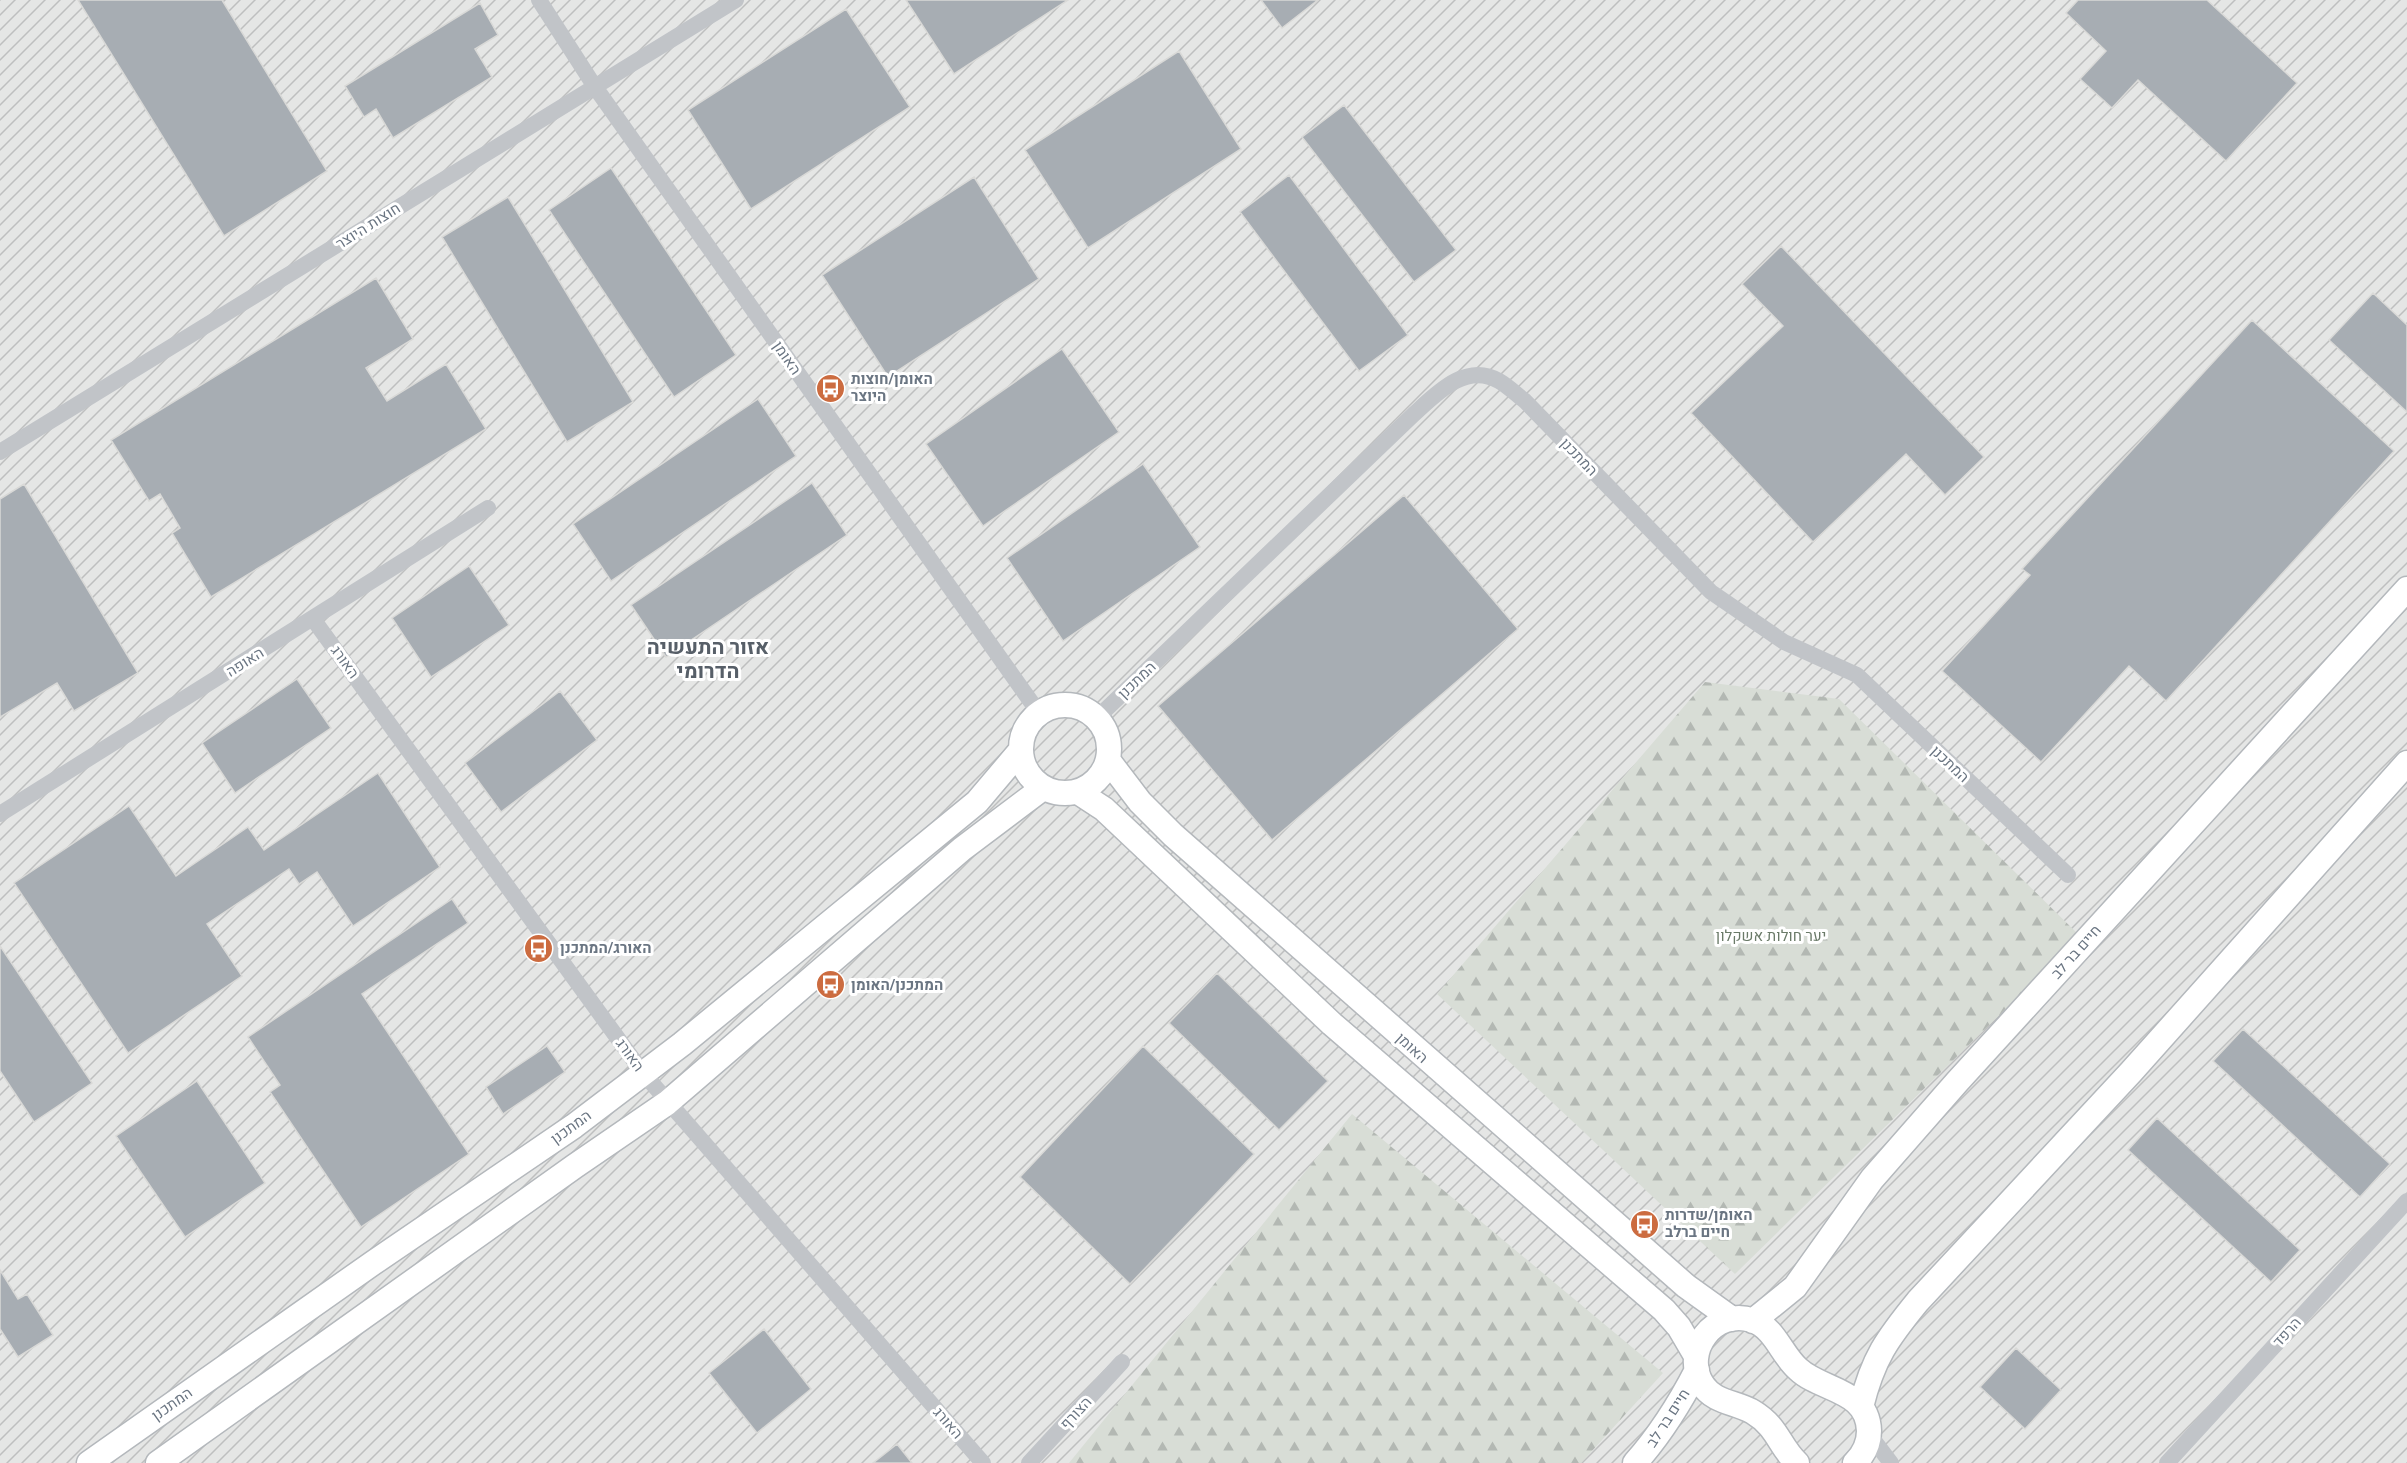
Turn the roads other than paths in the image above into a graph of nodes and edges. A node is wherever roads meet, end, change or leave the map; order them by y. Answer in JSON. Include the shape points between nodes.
{"nodes":[{"id":1,"x":539,"y":0,"type":"edge"},
{"id":2,"x":736,"y":0,"type":"edge"},
{"id":3,"x":595,"y":87,"type":"junction"},
{"id":4,"x":0,"y":452,"type":"edge"},
{"id":5,"x":488,"y":508,"type":"dead end"},
{"id":6,"x":2407,"y":589,"type":"edge"},
{"id":7,"x":314,"y":619,"type":"junction"},
{"id":8,"x":1039,"y":712,"type":"junction"},
{"id":9,"x":1098,"y":717,"type":"junction"},
{"id":10,"x":1021,"y":750,"type":"junction"},
{"id":11,"x":1108,"y":760,"type":"junction"},
{"id":12,"x":2407,"y":763,"type":"edge"},
{"id":13,"x":1043,"y":788,"type":"junction"},
{"id":14,"x":1078,"y":792,"type":"junction"},
{"id":15,"x":0,"y":814,"type":"edge"},
{"id":16,"x":2068,"y":875,"type":"dead end"},
{"id":17,"x":643,"y":1073,"type":"junction"},
{"id":18,"x":667,"y":1103,"type":"junction"},
{"id":19,"x":2407,"y":1201,"type":"edge"},
{"id":20,"x":1742,"y":1320,"type":"junction"},
{"id":21,"x":1122,"y":1362,"type":"dead end"},
{"id":22,"x":1696,"y":1363,"type":"junction"},
{"id":23,"x":1861,"y":1407,"type":"junction"},
{"id":24,"x":1869,"y":1434,"type":"junction"},
{"id":25,"x":88,"y":1463,"type":"edge"},
{"id":26,"x":158,"y":1463,"type":"edge"},
{"id":27,"x":983,"y":1463,"type":"edge"},
{"id":28,"x":1029,"y":1463,"type":"edge"},
{"id":29,"x":1635,"y":1463,"type":"edge"},
{"id":30,"x":1797,"y":1463,"type":"edge"},
{"id":31,"x":1855,"y":1463,"type":"edge"},
{"id":32,"x":1891,"y":1463,"type":"edge"},
{"id":33,"x":2168,"y":1463,"type":"edge"}],
"edges":[{"from":1,"to":3,"type":"street","name":"האומן"},
{"from":2,"to":3,"type":"street","name":"חוצות היוצר"},
{"from":3,"to":4,"type":"street","name":"חוצות היוצר"},
{"from":3,"to":8,"type":"street","name":"האומן"},
{"from":5,"to":7,"type":"street","name":"האופה"},
{"from":6,"to":20,"type":"street","name":"חיים בר לב","via":[[1934,1108],[1872,1179],[1795,1287]]},
{"from":7,"to":15,"type":"street","name":"האופה"},
{"from":7,"to":17,"type":"street","name":"האורג"},
{"from":8,"to":9,"type":"street","via":[[1063,704],[1076,705]]},
{"from":8,"to":10,"type":"street","via":[[1029,723]]},
{"from":9,"to":11,"type":"street","via":[[1110,745]]},
{"from":9,"to":16,"type":"street","name":"המתכנן","via":[[1414,414],[1449,383],[1473,375],[1498,380],[1525,401],[1711,592],[1784,642],[1857,675]]},
{"from":10,"to":13,"type":"street","via":[[1027,772]]},
{"from":10,"to":17,"type":"street","name":"המתכנן","via":[[969,808]]},
{"from":11,"to":14,"type":"street","via":[[1097,780]]},
{"from":11,"to":20,"type":"street","name":"האומן","via":[[1140,802],[1173,835],[1686,1286]]},
{"from":12,"to":23,"type":"street","via":[[2131,1072],[1918,1301],[1875,1360]]},
{"from":13,"to":14,"type":"street"},
{"from":13,"to":18,"type":"street","via":[[962,849]]},
{"from":14,"to":22,"type":"street","via":[[1104,809],[1332,1024],[1664,1310],[1679,1327]]},
{"from":17,"to":18,"type":"street","name":"האורג"},
{"from":17,"to":25,"type":"street","name":"המתכנן","via":[[574,1126]]},
{"from":18,"to":26,"type":"street"},
{"from":18,"to":27,"type":"street","name":"האורג"},
{"from":19,"to":33,"type":"street","name":"הרפד"},
{"from":20,"to":22,"type":"street","name":"חיים בר לב","via":[[1723,1321],[1707,1332],[1698,1347]]},
{"from":20,"to":23,"type":"street","name":"האומן","via":[[1770,1332],[1798,1369],[1846,1394]]},
{"from":21,"to":28,"type":"street","name":"הצורף"},
{"from":22,"to":29,"type":"street","name":"חיים בר לב","via":[[1684,1396]]},
{"from":22,"to":30,"type":"street","via":[[1702,1383],[1711,1394],[1753,1412],[1773,1429]]},
{"from":23,"to":24,"type":"street"},
{"from":24,"to":31,"type":"street","via":[[1866,1448]]},
{"from":24,"to":32,"type":"street"}]}
